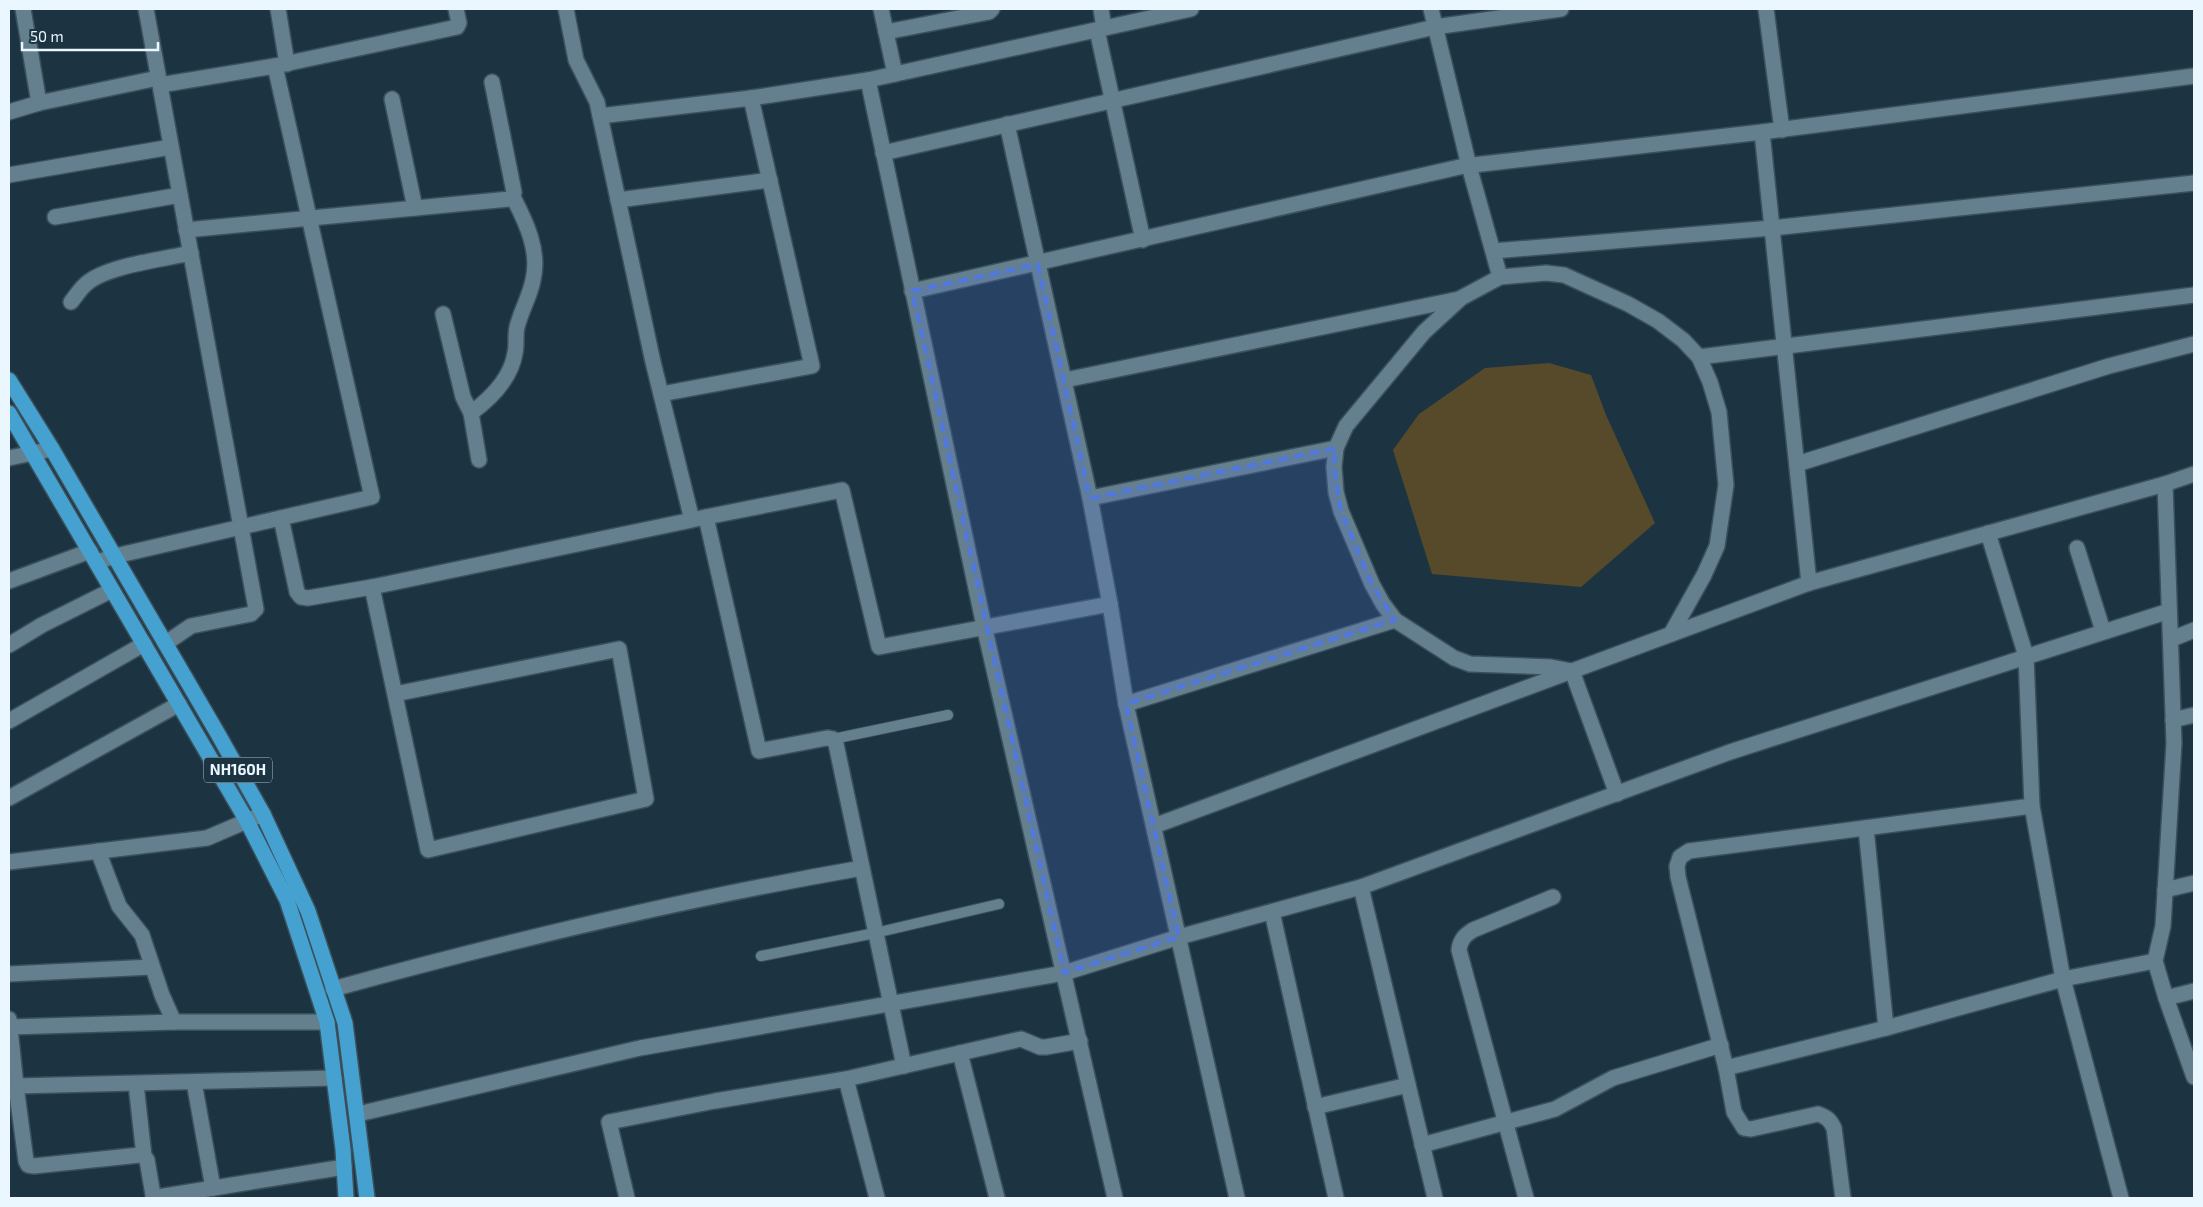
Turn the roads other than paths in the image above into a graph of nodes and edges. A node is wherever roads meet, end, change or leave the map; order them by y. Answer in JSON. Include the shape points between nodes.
{"nodes":[{"id":1,"x":23,"y":9,"type":"edge"},
{"id":2,"x":146,"y":9,"type":"edge"},
{"id":3,"x":278,"y":9,"type":"edge"},
{"id":4,"x":456,"y":9,"type":"edge"},
{"id":5,"x":566,"y":9,"type":"edge"},
{"id":6,"x":881,"y":9,"type":"edge"},
{"id":7,"x":992,"y":9,"type":"edge"},
{"id":8,"x":1100,"y":9,"type":"edge"},
{"id":9,"x":1191,"y":9,"type":"edge"},
{"id":10,"x":1431,"y":9,"type":"edge"},
{"id":11,"x":1561,"y":9,"type":"edge"},
{"id":12,"x":1766,"y":9,"type":"edge"},
{"id":13,"x":1435,"y":27,"type":"junction"},
{"id":14,"x":1101,"y":29,"type":"junction"},
{"id":15,"x":886,"y":32,"type":"junction"},
{"id":16,"x":281,"y":65,"type":"junction"},
{"id":17,"x":894,"y":74,"type":"junction"},
{"id":18,"x":2194,"y":76,"type":"edge"},
{"id":19,"x":868,"y":80,"type":"junction"},
{"id":20,"x":159,"y":81,"type":"junction"},
{"id":21,"x":492,"y":82,"type":"dead end"},
{"id":22,"x":752,"y":98,"type":"junction"},
{"id":23,"x":392,"y":99,"type":"dead end"},
{"id":24,"x":1114,"y":100,"type":"junction"},
{"id":25,"x":39,"y":103,"type":"junction"},
{"id":26,"x":9,"y":112,"type":"edge"},
{"id":27,"x":600,"y":116,"type":"junction"},
{"id":28,"x":1007,"y":124,"type":"junction"},
{"id":29,"x":1782,"y":130,"type":"junction"},
{"id":30,"x":1762,"y":132,"type":"junction"},
{"id":31,"x":171,"y":147,"type":"junction"},
{"id":32,"x":883,"y":153,"type":"junction"},
{"id":33,"x":1469,"y":166,"type":"junction"},
{"id":34,"x":9,"y":174,"type":"edge"},
{"id":35,"x":770,"y":180,"type":"junction"},
{"id":36,"x":2194,"y":183,"type":"edge"},
{"id":37,"x":180,"y":195,"type":"junction"},
{"id":38,"x":513,"y":196,"type":"junction"},
{"id":39,"x":618,"y":200,"type":"junction"},
{"id":40,"x":415,"y":208,"type":"junction"},
{"id":41,"x":55,"y":217,"type":"dead end"},
{"id":42,"x":310,"y":218,"type":"junction"},
{"id":43,"x":1772,"y":228,"type":"junction"},
{"id":44,"x":186,"y":230,"type":"junction"},
{"id":45,"x":1143,"y":240,"type":"junction"},
{"id":46,"x":1493,"y":251,"type":"junction"},
{"id":47,"x":191,"y":253,"type":"junction"},
{"id":48,"x":1038,"y":264,"type":"junction"},
{"id":49,"x":1500,"y":277,"type":"junction"},
{"id":50,"x":912,"y":291,"type":"junction"},
{"id":51,"x":2194,"y":295,"type":"edge"},
{"id":52,"x":1461,"y":298,"type":"junction"},
{"id":53,"x":71,"y":302,"type":"dead end"},
{"id":54,"x":443,"y":314,"type":"dead end"},
{"id":55,"x":2194,"y":344,"type":"edge"},
{"id":56,"x":1784,"y":347,"type":"junction"},
{"id":57,"x":1698,"y":358,"type":"junction"},
{"id":58,"x":9,"y":380,"type":"edge"},
{"id":59,"x":1065,"y":380,"type":"junction"},
{"id":60,"x":661,"y":394,"type":"junction"},
{"id":61,"x":9,"y":413,"type":"edge"},
{"id":62,"x":471,"y":414,"type":"junction"},
{"id":63,"x":1336,"y":448,"type":"junction"},
{"id":64,"x":52,"y":449,"type":"junction"},
{"id":65,"x":33,"y":453,"type":"junction"},
{"id":66,"x":9,"y":458,"type":"edge"},
{"id":67,"x":479,"y":460,"type":"dead end"},
{"id":68,"x":1797,"y":464,"type":"junction"},
{"id":69,"x":2194,"y":474,"type":"edge"},
{"id":70,"x":2165,"y":484,"type":"junction"},
{"id":71,"x":1090,"y":498,"type":"junction"},
{"id":72,"x":281,"y":518,"type":"junction"},
{"id":73,"x":699,"y":518,"type":"junction"},
{"id":74,"x":242,"y":528,"type":"junction"},
{"id":75,"x":1988,"y":533,"type":"junction"},
{"id":76,"x":2078,"y":548,"type":"dead end"},
{"id":77,"x":93,"y":556,"type":"junction"},
{"id":78,"x":115,"y":556,"type":"junction"},
{"id":79,"x":9,"y":581,"type":"edge"},
{"id":80,"x":1809,"y":583,"type":"junction"},
{"id":81,"x":372,"y":587,"type":"junction"},
{"id":82,"x":112,"y":590,"type":"junction"},
{"id":83,"x":1110,"y":604,"type":"junction"},
{"id":84,"x":2169,"y":610,"type":"junction"},
{"id":85,"x":1396,"y":620,"type":"junction"},
{"id":86,"x":984,"y":626,"type":"junction"},
{"id":87,"x":2194,"y":630,"type":"edge"},
{"id":88,"x":2103,"y":631,"type":"junction"},
{"id":89,"x":1671,"y":634,"type":"junction"},
{"id":90,"x":2172,"y":639,"type":"junction"},
{"id":91,"x":166,"y":643,"type":"junction"},
{"id":92,"x":144,"y":644,"type":"junction"},
{"id":93,"x":9,"y":645,"type":"edge"},
{"id":94,"x":2026,"y":656,"type":"junction"},
{"id":95,"x":1572,"y":671,"type":"junction"},
{"id":96,"x":395,"y":694,"type":"junction"},
{"id":97,"x":179,"y":704,"type":"junction"},
{"id":98,"x":1126,"y":704,"type":"junction"},
{"id":99,"x":948,"y":715,"type":"dead end"},
{"id":100,"x":2194,"y":715,"type":"edge"},
{"id":101,"x":2173,"y":720,"type":"junction"},
{"id":102,"x":9,"y":721,"type":"edge"},
{"id":103,"x":833,"y":739,"type":"junction"},
{"id":104,"x":1616,"y":794,"type":"junction"},
{"id":105,"x":9,"y":798,"type":"edge"},
{"id":106,"x":2032,"y":806,"type":"junction"},
{"id":107,"x":263,"y":814,"type":"junction"},
{"id":108,"x":247,"y":821,"type":"junction"},
{"id":109,"x":1154,"y":826,"type":"junction"},
{"id":110,"x":1866,"y":828,"type":"junction"},
{"id":111,"x":98,"y":851,"type":"junction"},
{"id":112,"x":9,"y":862,"type":"edge"},
{"id":113,"x":862,"y":868,"type":"junction"},
{"id":114,"x":2194,"y":883,"type":"edge"},
{"id":115,"x":1360,"y":887,"type":"junction"},
{"id":116,"x":2165,"y":890,"type":"junction"},
{"id":117,"x":1553,"y":897,"type":"dead end"},
{"id":118,"x":999,"y":904,"type":"dead end"},
{"id":119,"x":1272,"y":912,"type":"junction"},
{"id":120,"x":875,"y":933,"type":"junction"},
{"id":121,"x":1178,"y":937,"type":"junction"},
{"id":122,"x":761,"y":956,"type":"dead end"},
{"id":123,"x":2156,"y":962,"type":"junction"},
{"id":124,"x":152,"y":967,"type":"junction"},
{"id":125,"x":1064,"y":973,"type":"junction"},
{"id":126,"x":9,"y":974,"type":"edge"},
{"id":127,"x":2063,"y":979,"type":"junction"},
{"id":128,"x":334,"y":989,"type":"junction"},
{"id":129,"x":2194,"y":991,"type":"edge"},
{"id":130,"x":2166,"y":998,"type":"junction"},
{"id":131,"x":890,"y":1004,"type":"junction"},
{"id":132,"x":174,"y":1022,"type":"junction"},
{"id":133,"x":327,"y":1022,"type":"junction"},
{"id":134,"x":9,"y":1024,"type":"edge"},
{"id":135,"x":1886,"y":1028,"type":"junction"},
{"id":136,"x":1080,"y":1040,"type":"junction"},
{"id":137,"x":1721,"y":1045,"type":"junction"},
{"id":138,"x":960,"y":1053,"type":"junction"},
{"id":139,"x":904,"y":1066,"type":"junction"},
{"id":140,"x":1726,"y":1068,"type":"junction"},
{"id":141,"x":2194,"y":1077,"type":"edge"},
{"id":142,"x":334,"y":1078,"type":"junction"},
{"id":143,"x":846,"y":1079,"type":"junction"},
{"id":144,"x":194,"y":1082,"type":"junction"},
{"id":145,"x":136,"y":1084,"type":"junction"},
{"id":146,"x":1408,"y":1085,"type":"junction"},
{"id":147,"x":16,"y":1086,"type":"junction"},
{"id":148,"x":1315,"y":1107,"type":"junction"},
{"id":149,"x":358,"y":1114,"type":"junction"},
{"id":150,"x":1505,"y":1123,"type":"junction"},
{"id":151,"x":1422,"y":1144,"type":"junction"},
{"id":152,"x":144,"y":1156,"type":"junction"},
{"id":153,"x":344,"y":1167,"type":"junction"},
{"id":154,"x":213,"y":1188,"type":"junction"},
{"id":155,"x":346,"y":1198,"type":"edge"},
{"id":156,"x":367,"y":1198,"type":"edge"},
{"id":157,"x":626,"y":1198,"type":"edge"},
{"id":158,"x":877,"y":1198,"type":"edge"},
{"id":159,"x":997,"y":1198,"type":"edge"},
{"id":160,"x":1115,"y":1198,"type":"edge"},
{"id":161,"x":1237,"y":1198,"type":"edge"},
{"id":162,"x":1336,"y":1198,"type":"edge"},
{"id":163,"x":1435,"y":1198,"type":"edge"},
{"id":164,"x":1526,"y":1198,"type":"edge"},
{"id":165,"x":1843,"y":1198,"type":"edge"},
{"id":166,"x":2120,"y":1198,"type":"edge"}],
"edges":[{"from":1,"to":25,"type":"street"},
{"from":2,"to":20,"type":"street"},
{"from":3,"to":16,"type":"street"},
{"from":4,"to":16,"type":"street","via":[[459,23],[456,27]]},
{"from":5,"to":27,"type":"street","via":[[576,60],[597,102]]},
{"from":6,"to":15,"type":"street"},
{"from":7,"to":15,"type":"street"},
{"from":8,"to":14,"type":"street"},
{"from":9,"to":14,"type":"street"},
{"from":10,"to":13,"type":"street"},
{"from":11,"to":13,"type":"street"},
{"from":12,"to":29,"type":"street"},
{"from":13,"to":24,"type":"street"},
{"from":13,"to":33,"type":"street"},
{"from":14,"to":17,"type":"street"},
{"from":14,"to":24,"type":"street"},
{"from":15,"to":17,"type":"street"},
{"from":16,"to":20,"type":"street"},
{"from":16,"to":42,"type":"street"},
{"from":17,"to":19,"type":"street"},
{"from":18,"to":29,"type":"street"},
{"from":19,"to":22,"type":"street"},
{"from":19,"to":32,"type":"street"},
{"from":20,"to":25,"type":"street"},
{"from":20,"to":31,"type":"street"},
{"from":21,"to":38,"type":"street"},
{"from":22,"to":27,"type":"street"},
{"from":22,"to":35,"type":"street"},
{"from":23,"to":40,"type":"street"},
{"from":24,"to":28,"type":"street"},
{"from":24,"to":45,"type":"street"},
{"from":25,"to":26,"type":"street"},
{"from":27,"to":39,"type":"street"},
{"from":28,"to":32,"type":"street"},
{"from":28,"to":48,"type":"street"},
{"from":29,"to":30,"type":"street"},
{"from":30,"to":33,"type":"street"},
{"from":30,"to":43,"type":"street"},
{"from":31,"to":34,"type":"street"},
{"from":31,"to":37,"type":"street"},
{"from":32,"to":50,"type":"street"},
{"from":33,"to":45,"type":"street"},
{"from":33,"to":46,"type":"street"},
{"from":35,"to":39,"type":"street"},
{"from":35,"to":60,"type":"street","via":[[812,366]]},
{"from":36,"to":43,"type":"street"},
{"from":37,"to":41,"type":"street"},
{"from":37,"to":44,"type":"street"},
{"from":38,"to":40,"type":"street","via":[[510,199]]},
{"from":38,"to":62,"type":"street","via":[[524,218],[534,253],[533,282],[517,325],[512,364],[490,398]]},
{"from":39,"to":60,"type":"street"},
{"from":40,"to":42,"type":"street"},
{"from":42,"to":44,"type":"street"},
{"from":42,"to":72,"type":"street","via":[[372,497]]},
{"from":43,"to":46,"type":"street"},
{"from":43,"to":56,"type":"street"},
{"from":44,"to":47,"type":"street"},
{"from":45,"to":48,"type":"street"},
{"from":46,"to":49,"type":"street"},
{"from":47,"to":53,"type":"street","via":[[97,277],[86,284]]},
{"from":47,"to":74,"type":"street"},
{"from":48,"to":50,"type":"street"},
{"from":48,"to":59,"type":"street"},
{"from":49,"to":52,"type":"street"},
{"from":49,"to":57,"type":"street","via":[[1546,273],[1564,275],[1658,321],[1683,340]]},
{"from":50,"to":86,"type":"street"},
{"from":51,"to":56,"type":"street"},
{"from":52,"to":59,"type":"street"},
{"from":52,"to":63,"type":"street","via":[[1424,332],[1400,360],[1346,426]]},
{"from":54,"to":62,"type":"street","via":[[463,397]]},
{"from":55,"to":68,"type":"street","via":[[2109,366]]},
{"from":56,"to":57,"type":"street"},
{"from":56,"to":68,"type":"street"},
{"from":57,"to":89,"type":"street","via":[[1719,412],[1726,485],[1717,546]]},
{"from":58,"to":64,"type":"highway","number":"NH160H"},
{"from":59,"to":71,"type":"street"},
{"from":60,"to":73,"type":"street"},
{"from":61,"to":65,"type":"highway","number":"NH160H"},
{"from":62,"to":67,"type":"street"},
{"from":63,"to":71,"type":"street"},
{"from":63,"to":85,"type":"street","via":[[1334,467],[1341,511],[1372,584]]},
{"from":64,"to":65,"type":"street"},
{"from":64,"to":78,"type":"highway","number":"NH160H"},
{"from":65,"to":66,"type":"street"},
{"from":65,"to":77,"type":"highway","number":"NH160H"},
{"from":68,"to":80,"type":"street"},
{"from":69,"to":70,"type":"street"},
{"from":70,"to":75,"type":"street"},
{"from":70,"to":84,"type":"street"},
{"from":71,"to":83,"type":"street"},
{"from":72,"to":74,"type":"street"},
{"from":72,"to":81,"type":"street","via":[[297,592],[301,597]]},
{"from":73,"to":81,"type":"street"},
{"from":73,"to":86,"type":"street","via":[[842,490],[879,646]]},
{"from":73,"to":103,"type":"street","via":[[759,751]]},
{"from":74,"to":78,"type":"street"},
{"from":74,"to":91,"type":"street","via":[[256,609],[191,626]]},
{"from":75,"to":80,"type":"street"},
{"from":75,"to":94,"type":"street"},
{"from":76,"to":88,"type":"street"},
{"from":77,"to":78,"type":"street"},
{"from":77,"to":79,"type":"street"},
{"from":77,"to":82,"type":"highway","number":"NH160H"},
{"from":78,"to":91,"type":"highway","number":"NH160H"},
{"from":80,"to":89,"type":"street"},
{"from":81,"to":96,"type":"street"},
{"from":82,"to":92,"type":"highway","number":"NH160H"},
{"from":82,"to":93,"type":"street"},
{"from":83,"to":86,"type":"street"},
{"from":83,"to":98,"type":"street"},
{"from":84,"to":88,"type":"street"},
{"from":84,"to":90,"type":"street"},
{"from":85,"to":95,"type":"street","via":[[1454,658],[1470,664],[1551,667]]},
{"from":85,"to":98,"type":"street"},
{"from":86,"to":125,"type":"street"},
{"from":87,"to":90,"type":"street"},
{"from":88,"to":94,"type":"street"},
{"from":89,"to":95,"type":"street"},
{"from":90,"to":101,"type":"street"},
{"from":91,"to":107,"type":"highway","number":"NH160H"},
{"from":92,"to":97,"type":"highway","number":"NH160H"},
{"from":92,"to":102,"type":"street"},
{"from":94,"to":104,"type":"street","via":[[1730,752]]},
{"from":94,"to":106,"type":"street"},
{"from":95,"to":104,"type":"street"},
{"from":95,"to":109,"type":"street"},
{"from":96,"to":96,"type":"street","via":[[428,850],[646,799],[619,649]]},
{"from":97,"to":105,"type":"street"},
{"from":97,"to":108,"type":"highway","number":"NH160H"},
{"from":98,"to":109,"type":"street"},
{"from":99,"to":103,"type":"lane"},
{"from":100,"to":101,"type":"street"},
{"from":101,"to":116,"type":"street"},
{"from":103,"to":113,"type":"street"},
{"from":104,"to":115,"type":"street"},
{"from":106,"to":110,"type":"street"},
{"from":106,"to":127,"type":"street"},
{"from":107,"to":108,"type":"street"},
{"from":107,"to":128,"type":"highway","number":"NH160H","via":[[308,911]]},
{"from":108,"to":111,"type":"street","via":[[206,838]]},
{"from":108,"to":133,"type":"highway","number":"NH160H","via":[[287,900]]},
{"from":109,"to":121,"type":"street"},
{"from":110,"to":135,"type":"street"},
{"from":110,"to":137,"type":"street","via":[[1689,851],[1680,857],[1678,877]]},
{"from":111,"to":112,"type":"street"},
{"from":111,"to":124,"type":"street","via":[[119,906],[142,936]]},
{"from":113,"to":120,"type":"street"},
{"from":113,"to":128,"type":"street","via":[[755,886],[481,949]]},
{"from":114,"to":116,"type":"street"},
{"from":115,"to":119,"type":"street"},
{"from":115,"to":146,"type":"street"},
{"from":116,"to":123,"type":"street"},
{"from":117,"to":150,"type":"street","via":[[1473,930],[1460,943],[1459,950]]},
{"from":118,"to":120,"type":"lane"},
{"from":119,"to":121,"type":"street"},
{"from":119,"to":148,"type":"street"},
{"from":120,"to":122,"type":"lane"},
{"from":120,"to":131,"type":"street"},
{"from":121,"to":125,"type":"street"},
{"from":121,"to":161,"type":"street"},
{"from":123,"to":127,"type":"street"},
{"from":123,"to":130,"type":"street"},
{"from":124,"to":126,"type":"street"},
{"from":124,"to":132,"type":"street"},
{"from":125,"to":131,"type":"street"},
{"from":125,"to":136,"type":"street"},
{"from":127,"to":135,"type":"street"},
{"from":127,"to":166,"type":"street"},
{"from":128,"to":149,"type":"highway","number":"NH160H","via":[[345,1023]]},
{"from":129,"to":130,"type":"street"},
{"from":130,"to":141,"type":"street"},
{"from":131,"to":139,"type":"street"},
{"from":131,"to":149,"type":"street","via":[[640,1048]]},
{"from":132,"to":133,"type":"street"},
{"from":132,"to":134,"type":"street"},
{"from":133,"to":142,"type":"highway","number":"NH160H"},
{"from":134,"to":147,"type":"street"},
{"from":135,"to":140,"type":"street"},
{"from":136,"to":138,"type":"street","via":[[1040,1047],[1021,1038]]},
{"from":136,"to":160,"type":"street"},
{"from":137,"to":140,"type":"street"},
{"from":137,"to":150,"type":"street","via":[[1612,1078],[1555,1109]]},
{"from":138,"to":139,"type":"street"},
{"from":138,"to":159,"type":"street"},
{"from":139,"to":143,"type":"street"},
{"from":140,"to":165,"type":"street","via":[[1734,1112],[1744,1128],[1818,1114],[1830,1120],[1834,1128]]},
{"from":142,"to":144,"type":"street"},
{"from":142,"to":153,"type":"highway","number":"NH160H"},
{"from":143,"to":157,"type":"street","via":[[609,1122]]},
{"from":143,"to":158,"type":"street"},
{"from":144,"to":145,"type":"street"},
{"from":144,"to":154,"type":"street"},
{"from":145,"to":147,"type":"street"},
{"from":145,"to":152,"type":"street"},
{"from":146,"to":148,"type":"street"},
{"from":146,"to":151,"type":"street"},
{"from":147,"to":152,"type":"street","via":[[28,1165]]},
{"from":148,"to":162,"type":"street"},
{"from":149,"to":156,"type":"highway","number":"NH160H"},
{"from":150,"to":151,"type":"street"},
{"from":150,"to":164,"type":"street"},
{"from":151,"to":163,"type":"street"},
{"from":152,"to":154,"type":"street","via":[[155,1196]]},
{"from":153,"to":154,"type":"street"},
{"from":153,"to":155,"type":"highway","number":"NH160H"}]}
